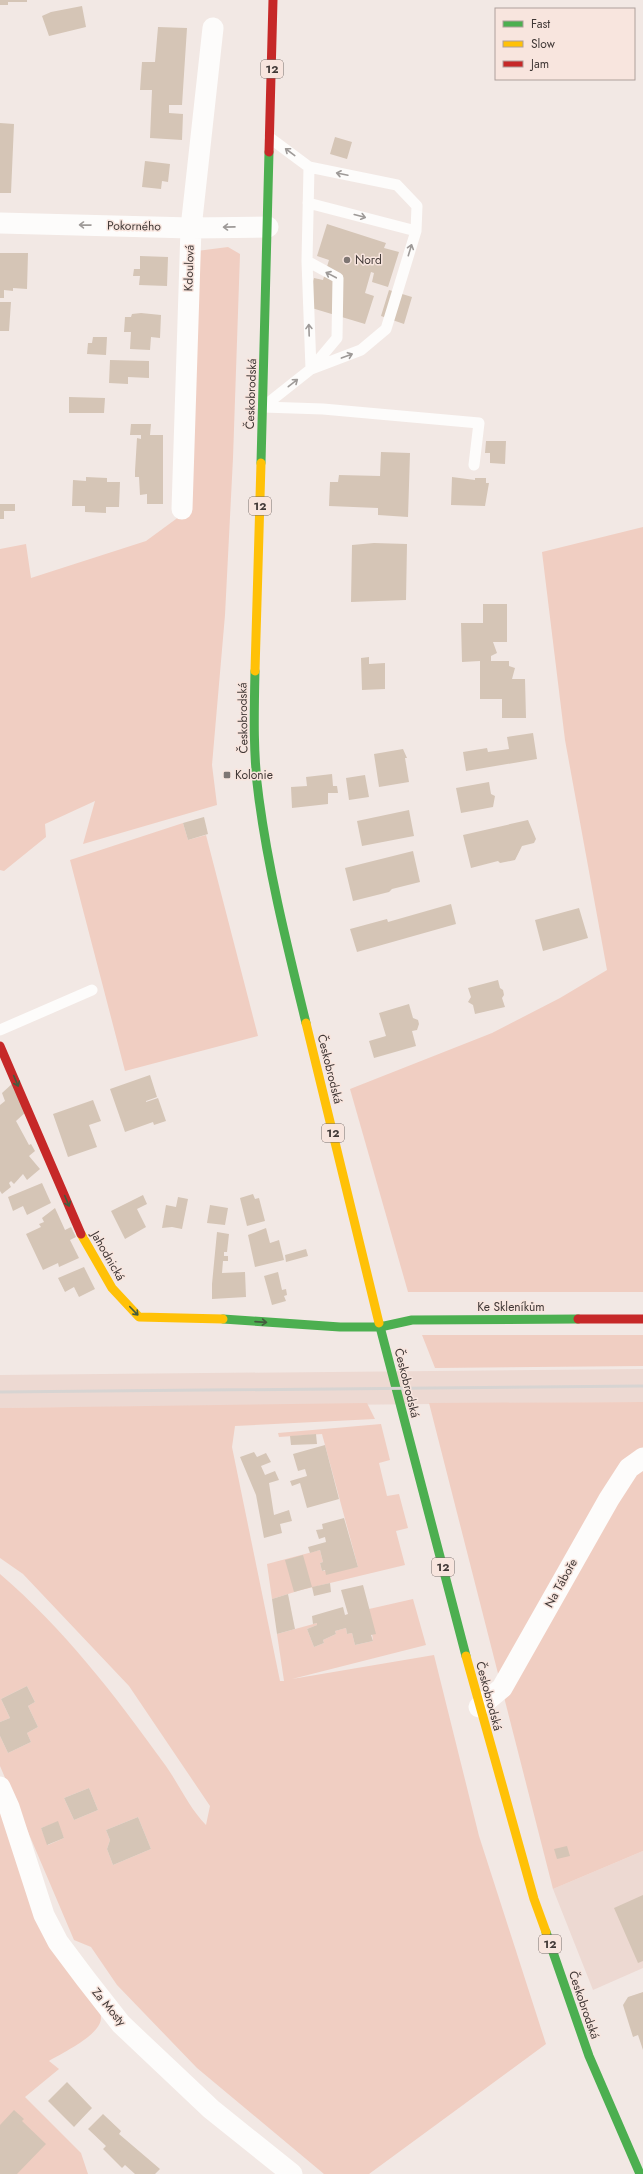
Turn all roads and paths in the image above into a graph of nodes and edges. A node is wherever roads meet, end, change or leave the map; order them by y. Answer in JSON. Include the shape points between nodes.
{"nodes":[{"id":1,"x":273,"y":0,"type":"edge"},
{"id":2,"x":213,"y":28,"type":"dead end"},
{"id":3,"x":270,"y":138,"type":"junction"},
{"id":4,"x":309,"y":167,"type":"junction"},
{"id":5,"x":308,"y":202,"type":"junction"},
{"id":6,"x":0,"y":223,"type":"edge"},
{"id":7,"x":268,"y":227,"type":"junction"},
{"id":8,"x":191,"y":228,"type":"junction"},
{"id":9,"x":416,"y":231,"type":"junction"},
{"id":10,"x":306,"y":261,"type":"junction"},
{"id":11,"x":311,"y":369,"type":"junction"},
{"id":12,"x":263,"y":407,"type":"junction"},
{"id":13,"x":474,"y":465,"type":"dead end"},
{"id":14,"x":182,"y":509,"type":"dead end"},
{"id":15,"x":92,"y":990,"type":"dead end"},
{"id":16,"x":0,"y":1030,"type":"edge"},
{"id":17,"x":1,"y":1049,"type":"edge"},
{"id":18,"x":643,"y":1318,"type":"edge"},
{"id":19,"x":381,"y":1330,"type":"junction"},
{"id":20,"x":643,"y":1458,"type":"edge"},
{"id":21,"x":479,"y":1707,"type":"junction"},
{"id":22,"x":0,"y":1787,"type":"edge"},
{"id":23,"x":292,"y":2174,"type":"edge"},
{"id":24,"x":640,"y":2174,"type":"edge"}],
"edges":[{"from":1,"to":3,"type":"main road","name":"Českobrodská","number":"12"},
{"from":2,"to":8,"type":"street","name":"Kdoulová"},
{"from":4,"to":3,"type":"lane","one_way":true},
{"from":3,"to":7,"type":"main road","name":"Českobrodská","number":"12"},
{"from":4,"to":5,"type":"lane"},
{"from":9,"to":4,"type":"lane","one_way":true,"via":[[417,206],[397,186]]},
{"from":5,"to":9,"type":"lane","one_way":true},
{"from":5,"to":10,"type":"lane"},
{"from":8,"to":6,"type":"street","name":"Pokorného","one_way":true},
{"from":7,"to":8,"type":"street","name":"Pokorného","one_way":true},
{"from":7,"to":12,"type":"main road","name":"Českobrodská","number":"12"},
{"from":8,"to":14,"type":"street","name":"Kdoulová"},
{"from":11,"to":9,"type":"lane","one_way":true,"via":[[362,350],[386,329]]},
{"from":11,"to":10,"type":"lane","one_way":true},
{"from":11,"to":10,"type":"lane","one_way":true,"via":[[337,338],[338,278]]},
{"from":12,"to":11,"type":"lane","one_way":true},
{"from":12,"to":13,"type":"lane","via":[[323,409],[478,423]]},
{"from":12,"to":19,"type":"main road","name":"Českobrodská","number":"12","via":[[254,705],[258,785],[284,932]]},
{"from":15,"to":16,"type":"lane"},
{"from":17,"to":19,"type":"main road","name":"Jahodnická","one_way":true,"via":[[78,1228],[112,1288],[139,1317],[220,1319]]},
{"from":18,"to":19,"type":"main road","name":"Ke Skleníkům","via":[[412,1320]]},
{"from":19,"to":21,"type":"main road","name":"Českobrodská","number":"12"},
{"from":20,"to":21,"type":"street","name":"Na Táboře","via":[[629,1468],[609,1499],[502,1688]]},
{"from":21,"to":24,"type":"main road","name":"Českobrodská","number":"12","via":[[534,1900],[589,2056]]},
{"from":22,"to":23,"type":"street","name":"Za Mosty","via":[[44,1915],[58,1942],[85,1978],[121,2024],[194,2093]]}]}
